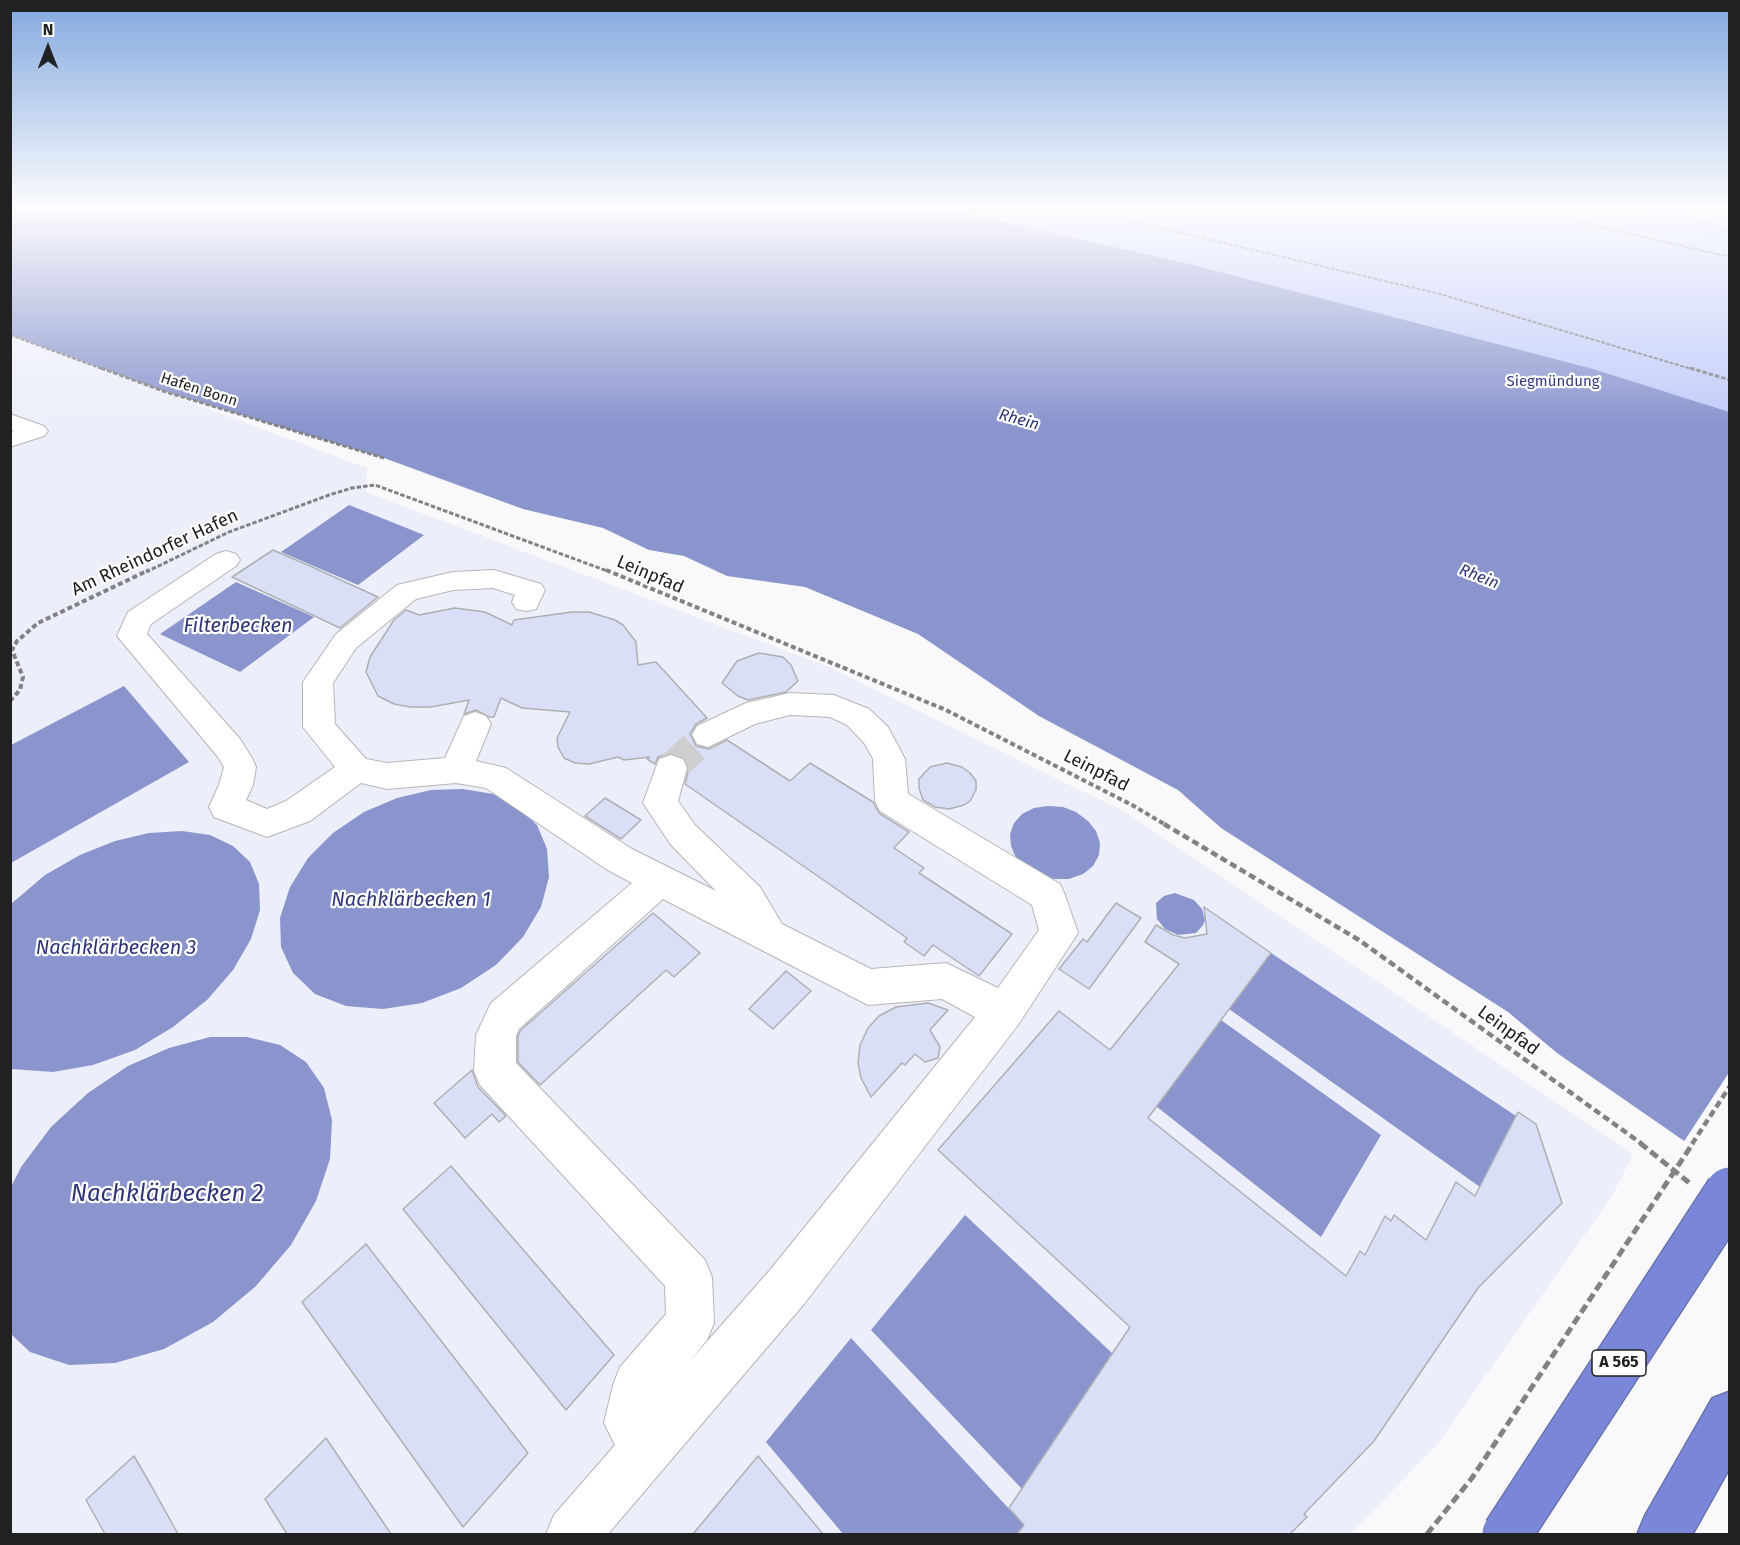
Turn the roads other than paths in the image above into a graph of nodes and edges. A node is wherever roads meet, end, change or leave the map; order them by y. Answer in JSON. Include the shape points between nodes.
{"nodes":[{"id":1,"x":10,"y":421,"type":"edge"},
{"id":2,"x":10,"y":440,"type":"edge"},
{"id":3,"x":226,"y":560,"type":"dead end"},
{"id":4,"x":526,"y":602,"type":"dead end"},
{"id":5,"x":475,"y":724,"type":"dead end"},
{"id":6,"x":708,"y":735,"type":"tunnel mouth"},
{"id":7,"x":671,"y":768,"type":"tunnel mouth"},
{"id":8,"x":356,"y":769,"type":"junction"},
{"id":9,"x":456,"y":770,"type":"junction"},
{"id":10,"x":660,"y":880,"type":"junction"},
{"id":11,"x":768,"y":934,"type":"junction"},
{"id":12,"x":1004,"y":1012,"type":"junction"},
{"id":13,"x":1712,"y":1190,"type":"edge"},
{"id":14,"x":1730,"y":1416,"type":"edge"},
{"id":15,"x":650,"y":1446,"type":"junction"},
{"id":16,"x":573,"y":1534,"type":"edge"},
{"id":17,"x":1507,"y":1534,"type":"edge"},
{"id":18,"x":1664,"y":1534,"type":"edge"}],
"edges":[{"from":1,"to":2,"type":"lane","via":[[36,430]]},
{"from":3,"to":8,"type":"lane","via":[[138,619],[132,636],[230,748],[240,767],[226,807],[267,823],[298,811]]},
{"from":4,"to":8,"type":"lane","via":[[531,590],[494,579],[453,581],[407,592],[346,641],[318,682],[319,727]]},
{"from":5,"to":9,"type":"lane"},
{"from":6,"to":12,"type":"lane","via":[[746,715],[790,704],[834,706],[858,717],[877,736],[889,759],[892,801],[1047,895],[1059,933]]},
{"from":7,"to":11,"type":"lane","via":[[660,803],[683,835],[747,898]]},
{"from":8,"to":9,"type":"lane","via":[[387,777]]},
{"from":9,"to":10,"type":"lane","via":[[494,777],[619,860]]},
{"from":10,"to":11,"type":"lane"},
{"from":10,"to":15,"type":"lane","via":[[505,1016],[496,1035],[495,1071],[688,1277],[690,1323],[638,1385],[630,1423]]},
{"from":11,"to":12,"type":"lane","via":[[868,987],[946,981]]},
{"from":12,"to":15,"type":"lane","via":[[787,1287]]},
{"from":13,"to":17,"type":"highway","number":"A 565","bridge":true},
{"from":14,"to":18,"type":"highway"},
{"from":15,"to":16,"type":"lane"}]}
